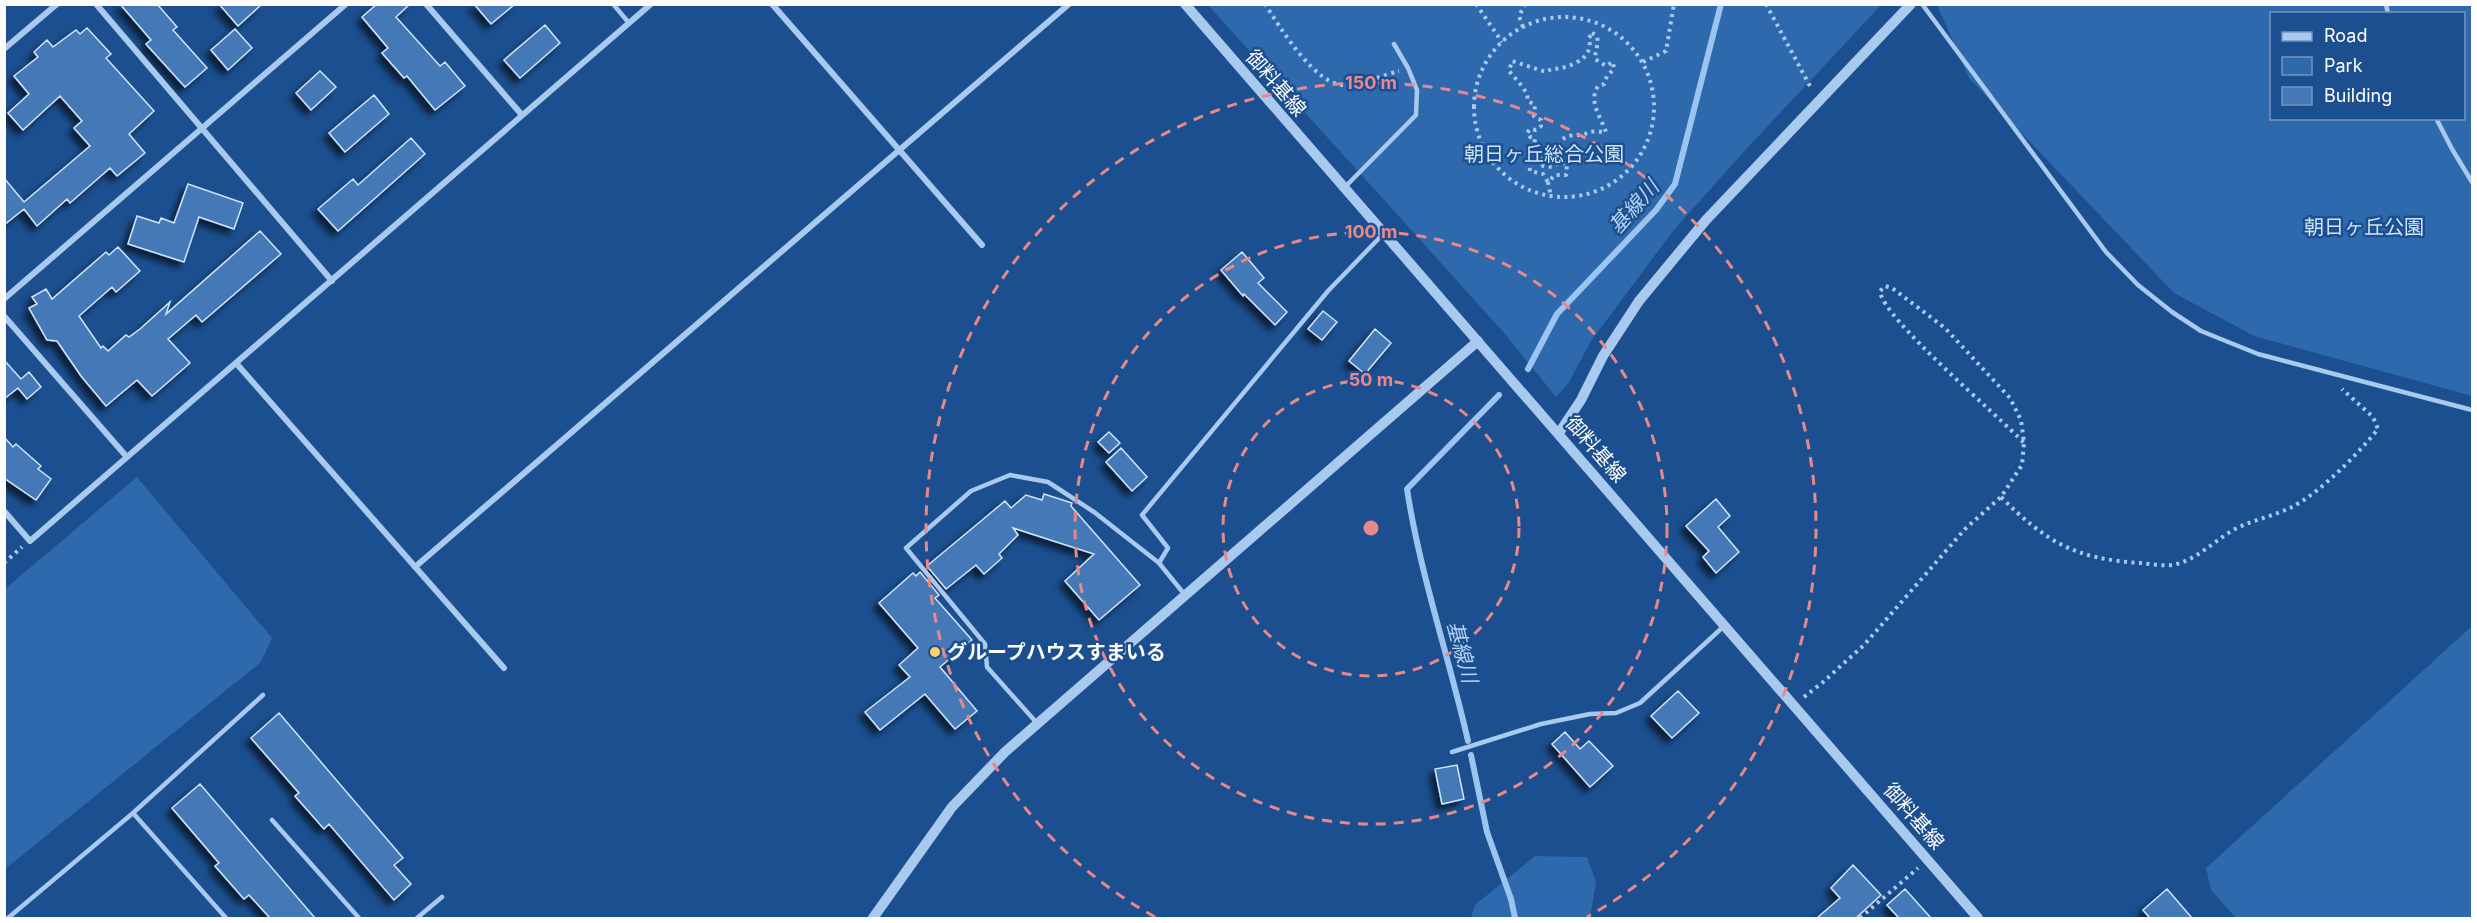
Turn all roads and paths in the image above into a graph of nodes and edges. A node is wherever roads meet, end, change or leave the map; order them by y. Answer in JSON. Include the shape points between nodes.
{"nodes":[{"id":1,"x":57,"y":4,"type":"edge"},
{"id":2,"x":96,"y":4,"type":"edge"},
{"id":3,"x":346,"y":4,"type":"edge"},
{"id":4,"x":426,"y":4,"type":"edge"},
{"id":5,"x":613,"y":4,"type":"edge"},
{"id":6,"x":651,"y":4,"type":"edge"},
{"id":7,"x":772,"y":4,"type":"edge"},
{"id":8,"x":1069,"y":4,"type":"edge"},
{"id":9,"x":1185,"y":4,"type":"edge"},
{"id":10,"x":1265,"y":4,"type":"edge"},
{"id":11,"x":1476,"y":4,"type":"edge"},
{"id":12,"x":1525,"y":4,"type":"edge"},
{"id":13,"x":1674,"y":4,"type":"edge"},
{"id":14,"x":1766,"y":4,"type":"edge"},
{"id":15,"x":1911,"y":4,"type":"edge"},
{"id":16,"x":1922,"y":4,"type":"edge"},
{"id":17,"x":629,"y":24,"type":"junction"},
{"id":18,"x":1523,"y":27,"type":"junction"},
{"id":19,"x":1502,"y":42,"type":"junction"},
{"id":20,"x":1394,"y":44,"type":"dead end"},
{"id":21,"x":4,"y":49,"type":"edge"},
{"id":22,"x":1643,"y":62,"type":"junction"},
{"id":23,"x":1408,"y":68,"type":"junction"},
{"id":24,"x":1818,"y":101,"type":"junction"},
{"id":25,"x":522,"y":115,"type":"junction"},
{"id":26,"x":2437,"y":120,"type":"edge"},
{"id":27,"x":200,"y":128,"type":"junction"},
{"id":28,"x":899,"y":150,"type":"junction"},
{"id":29,"x":1548,"y":182,"type":"junction"},
{"id":30,"x":2472,"y":182,"type":"edge"},
{"id":31,"x":1344,"y":188,"type":"junction"},
{"id":32,"x":1551,"y":197,"type":"junction"},
{"id":33,"x":1384,"y":233,"type":"junction"},
{"id":34,"x":982,"y":245,"type":"dead end"},
{"id":35,"x":332,"y":281,"type":"junction"},
{"id":36,"x":4,"y":299,"type":"edge"},
{"id":37,"x":4,"y":316,"type":"edge"},
{"id":38,"x":1478,"y":341,"type":"junction"},
{"id":39,"x":236,"y":363,"type":"junction"},
{"id":40,"x":2324,"y":372,"type":"junction"},
{"id":41,"x":2472,"y":410,"type":"edge"},
{"id":42,"x":1559,"y":433,"type":"junction"},
{"id":43,"x":2024,"y":443,"type":"junction"},
{"id":44,"x":126,"y":456,"type":"junction"},
{"id":45,"x":2001,"y":497,"type":"junction"},
{"id":46,"x":4,"y":512,"type":"edge"},
{"id":47,"x":30,"y":541,"type":"junction"},
{"id":48,"x":4,"y":563,"type":"edge"},
{"id":49,"x":1159,"y":563,"type":"junction"},
{"id":50,"x":415,"y":567,"type":"junction"},
{"id":51,"x":1185,"y":595,"type":"junction"},
{"id":52,"x":1725,"y":625,"type":"junction"},
{"id":53,"x":504,"y":668,"type":"dead end"},
{"id":54,"x":263,"y":695,"type":"dead end"},
{"id":55,"x":1794,"y":704,"type":"junction"},
{"id":56,"x":1037,"y":724,"type":"junction"},
{"id":57,"x":1452,"y":752,"type":"dead end"},
{"id":58,"x":133,"y":813,"type":"junction"},
{"id":59,"x":272,"y":820,"type":"dead end"},
{"id":60,"x":1928,"y":860,"type":"junction"},
{"id":61,"x":442,"y":897,"type":"dead end"},
{"id":62,"x":8,"y":918,"type":"edge"},
{"id":63,"x":226,"y":918,"type":"edge"},
{"id":64,"x":359,"y":918,"type":"edge"},
{"id":65,"x":417,"y":918,"type":"edge"},
{"id":66,"x":873,"y":918,"type":"edge"},
{"id":67,"x":1860,"y":918,"type":"edge"},
{"id":68,"x":1978,"y":918,"type":"edge"}],
"edges":[{"from":1,"to":21,"type":"street"},
{"from":2,"to":27,"type":"street"},
{"from":3,"to":27,"type":"street"},
{"from":4,"to":25,"type":"street"},
{"from":5,"to":17,"type":"lane"},
{"from":6,"to":17,"type":"street"},
{"from":7,"to":28,"type":"street"},
{"from":8,"to":28,"type":"street"},
{"from":9,"to":31,"type":"street","name":"御料基線"},
{"from":10,"to":23,"type":"path","via":[[1286,37],[1321,77],[1344,85]]},
{"from":11,"to":19,"type":"path"},
{"from":12,"to":18,"type":"path","via":[[1519,16]]},
{"from":13,"to":22,"type":"path","via":[[1666,51]]},
{"from":14,"to":24,"type":"path"},
{"from":15,"to":24,"type":"street"},
{"from":16,"to":40,"type":"lane","via":[[2106,252],[2138,285],[2201,331],[2258,354]]},
{"from":17,"to":25,"type":"street"},
{"from":18,"to":19,"type":"path"},
{"from":18,"to":22,"type":"path","via":[[1543,18],[1575,16],[1593,21],[1625,40]]},
{"from":19,"to":32,"type":"path","via":[[1491,52],[1477,80],[1473,111],[1479,142],[1496,168],[1521,187]]},
{"from":20,"to":23,"type":"lane"},
{"from":22,"to":32,"type":"path","via":[[1653,88],[1654,117],[1646,144],[1631,168],[1609,185],[1582,196]]},
{"from":23,"to":31,"type":"lane","via":[[1417,90],[1416,115]]},
{"from":24,"to":42,"type":"street","via":[[1706,220],[1639,301]]},
{"from":25,"to":35,"type":"street"},
{"from":26,"to":30,"type":"lane"},
{"from":27,"to":35,"type":"street"},
{"from":27,"to":36,"type":"street"},
{"from":28,"to":34,"type":"street"},
{"from":28,"to":50,"type":"street"},
{"from":29,"to":29,"type":"path","via":[[1555,175],[1566,175],[1567,164],[1560,162],[1552,167],[1540,161],[1548,150],[1557,153],[1564,136],[1606,132],[1593,93],[1614,69],[1613,62],[1606,66],[1595,59],[1599,46],[1592,33],[1587,56],[1568,67],[1546,72],[1512,61],[1509,67],[1528,101],[1535,105],[1534,116],[1541,120],[1541,126],[1527,133],[1535,138],[1529,157],[1530,171],[1543,174]]},
{"from":29,"to":32,"type":"path"},
{"from":31,"to":33,"type":"street","name":"御料基線"},
{"from":33,"to":38,"type":"street","name":"御料基線"},
{"from":33,"to":49,"type":"lane","via":[[1328,291],[1143,515],[1168,548]]},
{"from":35,"to":39,"type":"street"},
{"from":37,"to":44,"type":"street"},
{"from":38,"to":42,"type":"street","name":"御料基線"},
{"from":38,"to":51,"type":"street"},
{"from":39,"to":44,"type":"street"},
{"from":39,"to":50,"type":"street"},
{"from":40,"to":41,"type":"lane"},
{"from":40,"to":45,"type":"path","via":[[2373,417],[2378,429],[2308,497],[2234,529],[2189,560],[2174,565],[2093,558],[2045,536]]},
{"from":42,"to":52,"type":"street","name":"御料基線"},
{"from":43,"to":43,"type":"path","via":[[2017,409],[1995,380],[1945,328],[1885,286],[1880,299],[1905,330]]},
{"from":43,"to":45,"type":"path","via":[[2022,465]]},
{"from":44,"to":47,"type":"street"},
{"from":45,"to":55,"type":"path","via":[[1965,529],[1864,645]]},
{"from":46,"to":47,"type":"street"},
{"from":47,"to":48,"type":"path"},
{"from":49,"to":51,"type":"lane"},
{"from":49,"to":56,"type":"lane","via":[[1048,482],[1010,475],[971,491],[906,548],[985,644],[987,667]]},
{"from":50,"to":53,"type":"street"},
{"from":51,"to":56,"type":"street"},
{"from":52,"to":55,"type":"street","name":"御料基線"},
{"from":52,"to":57,"type":"lane","via":[[1640,703],[1616,713],[1541,724]]},
{"from":54,"to":58,"type":"lane"},
{"from":55,"to":60,"type":"street","name":"御料基線"},
{"from":56,"to":66,"type":"street","via":[[952,807]]},
{"from":58,"to":62,"type":"lane"},
{"from":58,"to":63,"type":"lane"},
{"from":59,"to":64,"type":"lane"},
{"from":60,"to":67,"type":"path"},
{"from":60,"to":68,"type":"street","name":"御料基線"},
{"from":61,"to":65,"type":"lane"}]}
